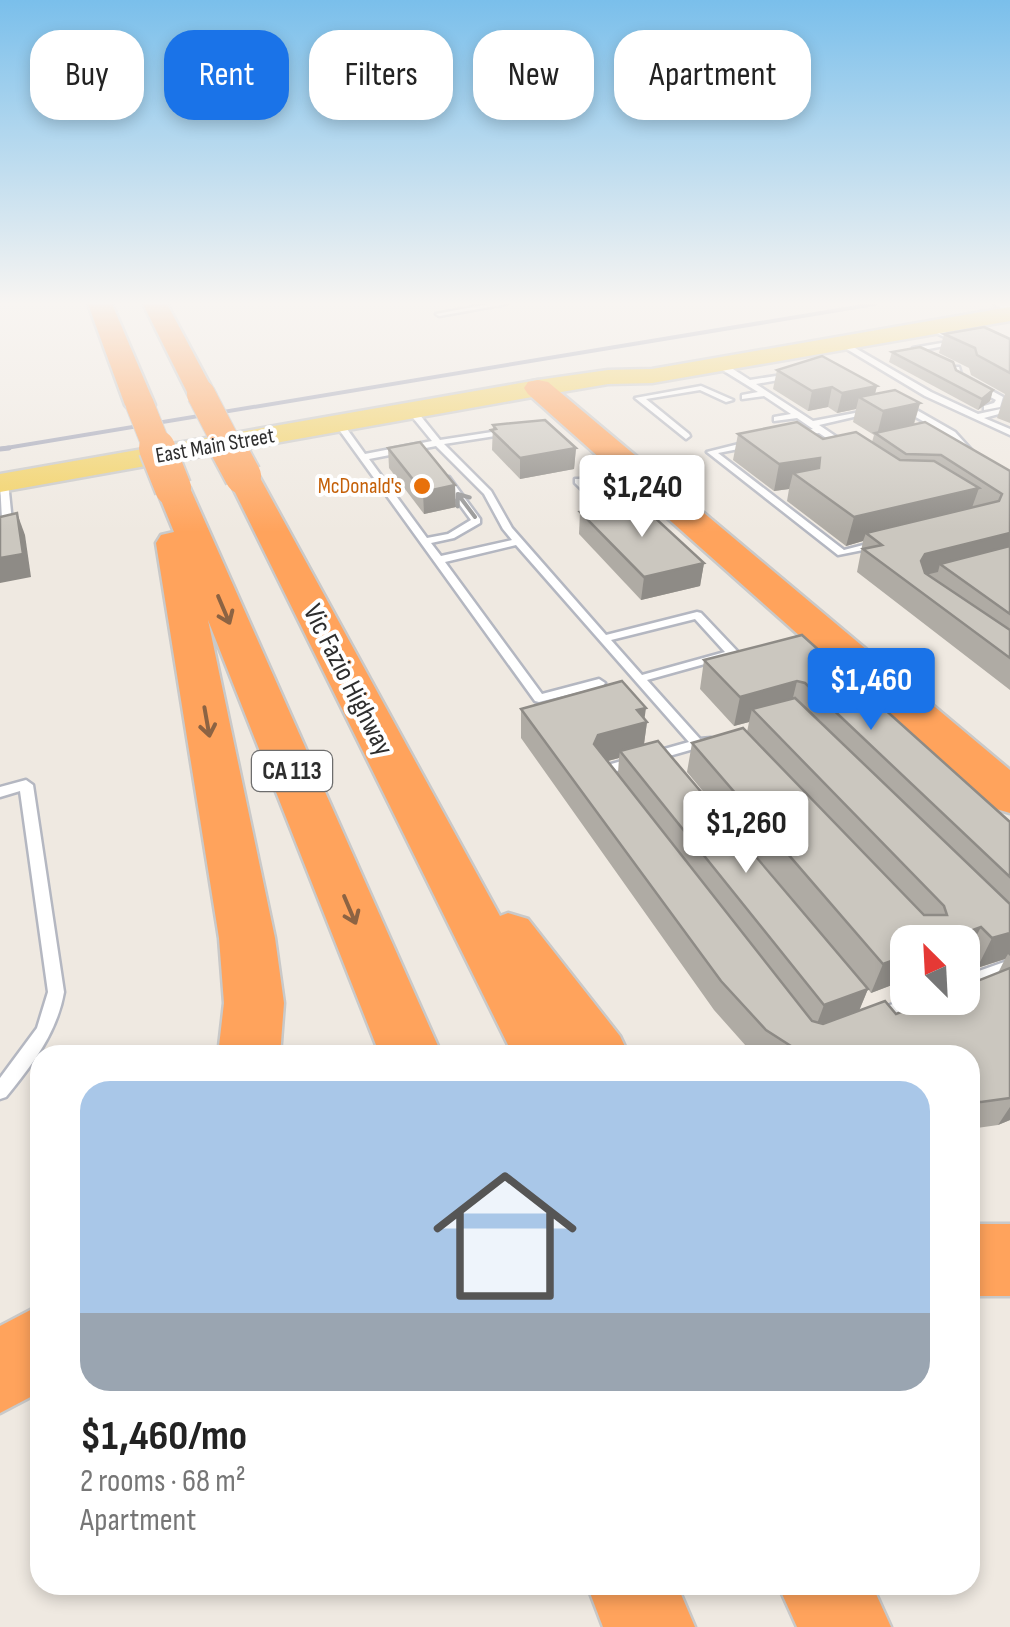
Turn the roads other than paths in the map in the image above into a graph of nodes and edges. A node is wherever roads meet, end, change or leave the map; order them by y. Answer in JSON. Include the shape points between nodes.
{"nodes":[{"id":1,"x":130,"y":380,"type":"edge"},
{"id":2,"x":194,"y":380,"type":"edge"},
{"id":3,"x":589,"y":380,"type":"edge"},
{"id":4,"x":744,"y":380,"type":"edge"},
{"id":5,"x":765,"y":380,"type":"edge"},
{"id":6,"x":906,"y":380,"type":"edge"},
{"id":7,"x":969,"y":380,"type":"edge"},
{"id":8,"x":980,"y":380,"type":"edge"},
{"id":9,"x":749,"y":383,"type":"junction"},
{"id":10,"x":911,"y":383,"type":"junction"},
{"id":11,"x":550,"y":386,"type":"junction"},
{"id":12,"x":765,"y":393,"type":"junction"},
{"id":13,"x":1010,"y":394,"type":"edge"},
{"id":14,"x":886,"y":396,"type":"edge"},
{"id":15,"x":744,"y":397,"type":"dead end"},
{"id":16,"x":730,"y":400,"type":"dead end"},
{"id":17,"x":903,"y":406,"type":"junction"},
{"id":18,"x":412,"y":410,"type":"junction"},
{"id":19,"x":1010,"y":410,"type":"edge"},
{"id":20,"x":798,"y":414,"type":"junction"},
{"id":21,"x":977,"y":417,"type":"junction"},
{"id":22,"x":777,"y":419,"type":"dead end"},
{"id":23,"x":339,"y":424,"type":"junction"},
{"id":24,"x":817,"y":427,"type":"junction"},
{"id":25,"x":526,"y":428,"type":"edge"},
{"id":26,"x":1010,"y":432,"type":"edge"},
{"id":27,"x":686,"y":436,"type":"dead end"},
{"id":28,"x":784,"y":437,"type":"edge"},
{"id":29,"x":766,"y":441,"type":"edge"},
{"id":30,"x":438,"y":443,"type":"junction"},
{"id":31,"x":418,"y":447,"type":"junction"},
{"id":32,"x":852,"y":450,"type":"edge"},
{"id":33,"x":363,"y":456,"type":"junction"},
{"id":34,"x":430,"y":460,"type":"edge"},
{"id":35,"x":975,"y":460,"type":"edge"},
{"id":36,"x":441,"y":474,"type":"edge"},
{"id":37,"x":578,"y":481,"type":"dead end"},
{"id":38,"x":1,"y":483,"type":"edge"},
{"id":39,"x":173,"y":488,"type":"junction"},
{"id":40,"x":790,"y":494,"type":"edge"},
{"id":41,"x":772,"y":498,"type":"junction"},
{"id":42,"x":606,"y":508,"type":"edge"},
{"id":43,"x":0,"y":523,"type":"edge"},
{"id":44,"x":896,"y":540,"type":"edge"},
{"id":45,"x":425,"y":541,"type":"junction"},
{"id":46,"x":519,"y":541,"type":"junction"},
{"id":47,"x":439,"y":560,"type":"junction"},
{"id":48,"x":603,"y":639,"type":"junction"},
{"id":49,"x":639,"y":679,"type":"junction"},
{"id":50,"x":598,"y":682,"type":"dead end"},
{"id":51,"x":728,"y":735,"type":"edge"},
{"id":52,"x":697,"y":743,"type":"junction"},
{"id":53,"x":660,"y":754,"type":"junction"},
{"id":54,"x":1010,"y":760,"type":"edge"},
{"id":55,"x":672,"y":768,"type":"edge"},
{"id":56,"x":614,"y":786,"type":"edge"},
{"id":57,"x":0,"y":792,"type":"edge"},
{"id":58,"x":1010,"y":796,"type":"edge"},
{"id":59,"x":414,"y":809,"type":"junction"},
{"id":60,"x":1010,"y":966,"type":"edge"},
{"id":61,"x":980,"y":977,"type":"edge"},
{"id":62,"x":864,"y":1002,"type":"edge"},
{"id":63,"x":890,"y":1012,"type":"edge"},
{"id":64,"x":36,"y":1045,"type":"edge"},
{"id":65,"x":251,"y":1045,"type":"edge"},
{"id":66,"x":407,"y":1045,"type":"edge"},
{"id":67,"x":539,"y":1045,"type":"edge"},
{"id":68,"x":591,"y":1045,"type":"edge"},
{"id":69,"x":30,"y":1053,"type":"edge"},
{"id":70,"x":0,"y":1091,"type":"edge"},
{"id":71,"x":980,"y":1260,"type":"edge"},
{"id":72,"x":1010,"y":1260,"type":"edge"},
{"id":73,"x":30,"y":1352,"type":"edge"},
{"id":74,"x":0,"y":1374,"type":"edge"},
{"id":75,"x":636,"y":1595,"type":"edge"},
{"id":76,"x":828,"y":1595,"type":"edge"},
{"id":77,"x":649,"y":1627,"type":"edge"},
{"id":78,"x":845,"y":1627,"type":"edge"}],
"edges":[{"from":1,"to":39,"type":"highway","number":"CA 113","bridge":true},
{"from":2,"to":59,"type":"highway","name":"Vic Fazio Highway","bridge":true},
{"from":3,"to":11,"type":"main road","name":"East Main Street"},
{"from":4,"to":9,"type":"lane"},
{"from":5,"to":9,"type":"lane"},
{"from":6,"to":10,"type":"lane"},
{"from":7,"to":10,"type":"lane","via":[[1001,402],[974,409]]},
{"from":8,"to":13,"type":"lane"},
{"from":9,"to":12,"type":"lane"},
{"from":10,"to":21,"type":"lane"},
{"from":11,"to":18,"type":"main road","name":"East Main Street"},
{"from":11,"to":54,"type":"highway"},
{"from":11,"to":58,"type":"highway"},
{"from":12,"to":15,"type":"lane"},
{"from":12,"to":20,"type":"lane"},
{"from":14,"to":17,"type":"lane"},
{"from":16,"to":27,"type":"lane","via":[[701,388],[639,398]]},
{"from":17,"to":24,"type":"lane"},
{"from":17,"to":35,"type":"lane","via":[[952,434]]},
{"from":18,"to":23,"type":"main road","name":"East Main Street"},
{"from":18,"to":30,"type":"lane"},
{"from":19,"to":21,"type":"lane"},
{"from":20,"to":22,"type":"lane"},
{"from":20,"to":24,"type":"lane"},
{"from":21,"to":26,"type":"lane"},
{"from":23,"to":33,"type":"lane"},
{"from":23,"to":38,"type":"main road","name":"East Main Street"},
{"from":24,"to":28,"type":"lane"},
{"from":24,"to":32,"type":"lane"},
{"from":25,"to":30,"type":"lane"},
{"from":29,"to":41,"type":"lane","via":[[711,452]]},
{"from":30,"to":31,"type":"lane"},
{"from":30,"to":46,"type":"lane","via":[[488,492]]},
{"from":31,"to":33,"type":"lane"},
{"from":31,"to":34,"type":"lane"},
{"from":33,"to":45,"type":"lane"},
{"from":45,"to":36,"type":"lane","one_way":true,"via":[[478,520]]},
{"from":37,"to":42,"type":"lane"},
{"from":38,"to":43,"type":"lane","via":[[7,522]]},
{"from":39,"to":65,"type":"highway","one_way":true,"via":[[173,537],[247,938]]},
{"from":39,"to":66,"type":"highway","number":"CA 113","one_way":true},
{"from":40,"to":41,"type":"lane"},
{"from":41,"to":44,"type":"lane","via":[[842,553]]},
{"from":45,"to":47,"type":"lane"},
{"from":46,"to":47,"type":"lane"},
{"from":46,"to":48,"type":"lane"},
{"from":47,"to":50,"type":"lane","via":[[538,698]]},
{"from":48,"to":49,"type":"lane"},
{"from":48,"to":49,"type":"lane","via":[[697,614],[733,653]]},
{"from":49,"to":52,"type":"lane"},
{"from":51,"to":52,"type":"lane"},
{"from":52,"to":53,"type":"lane"},
{"from":53,"to":55,"type":"lane"},
{"from":53,"to":56,"type":"lane","via":[[602,771]]},
{"from":57,"to":64,"type":"lane","via":[[26,785],[56,992],[54,1012]]},
{"from":59,"to":67,"type":"highway","name":"Vic Fazio Highway"},
{"from":59,"to":68,"type":"highway"},
{"from":60,"to":61,"type":"lane"},
{"from":62,"to":63,"type":"lane","via":[[868,1020]]},
{"from":69,"to":70,"type":"lane"},
{"from":71,"to":72,"type":"highway"},
{"from":73,"to":74,"type":"highway"},
{"from":75,"to":77,"type":"highway"},
{"from":76,"to":78,"type":"highway"}]}
